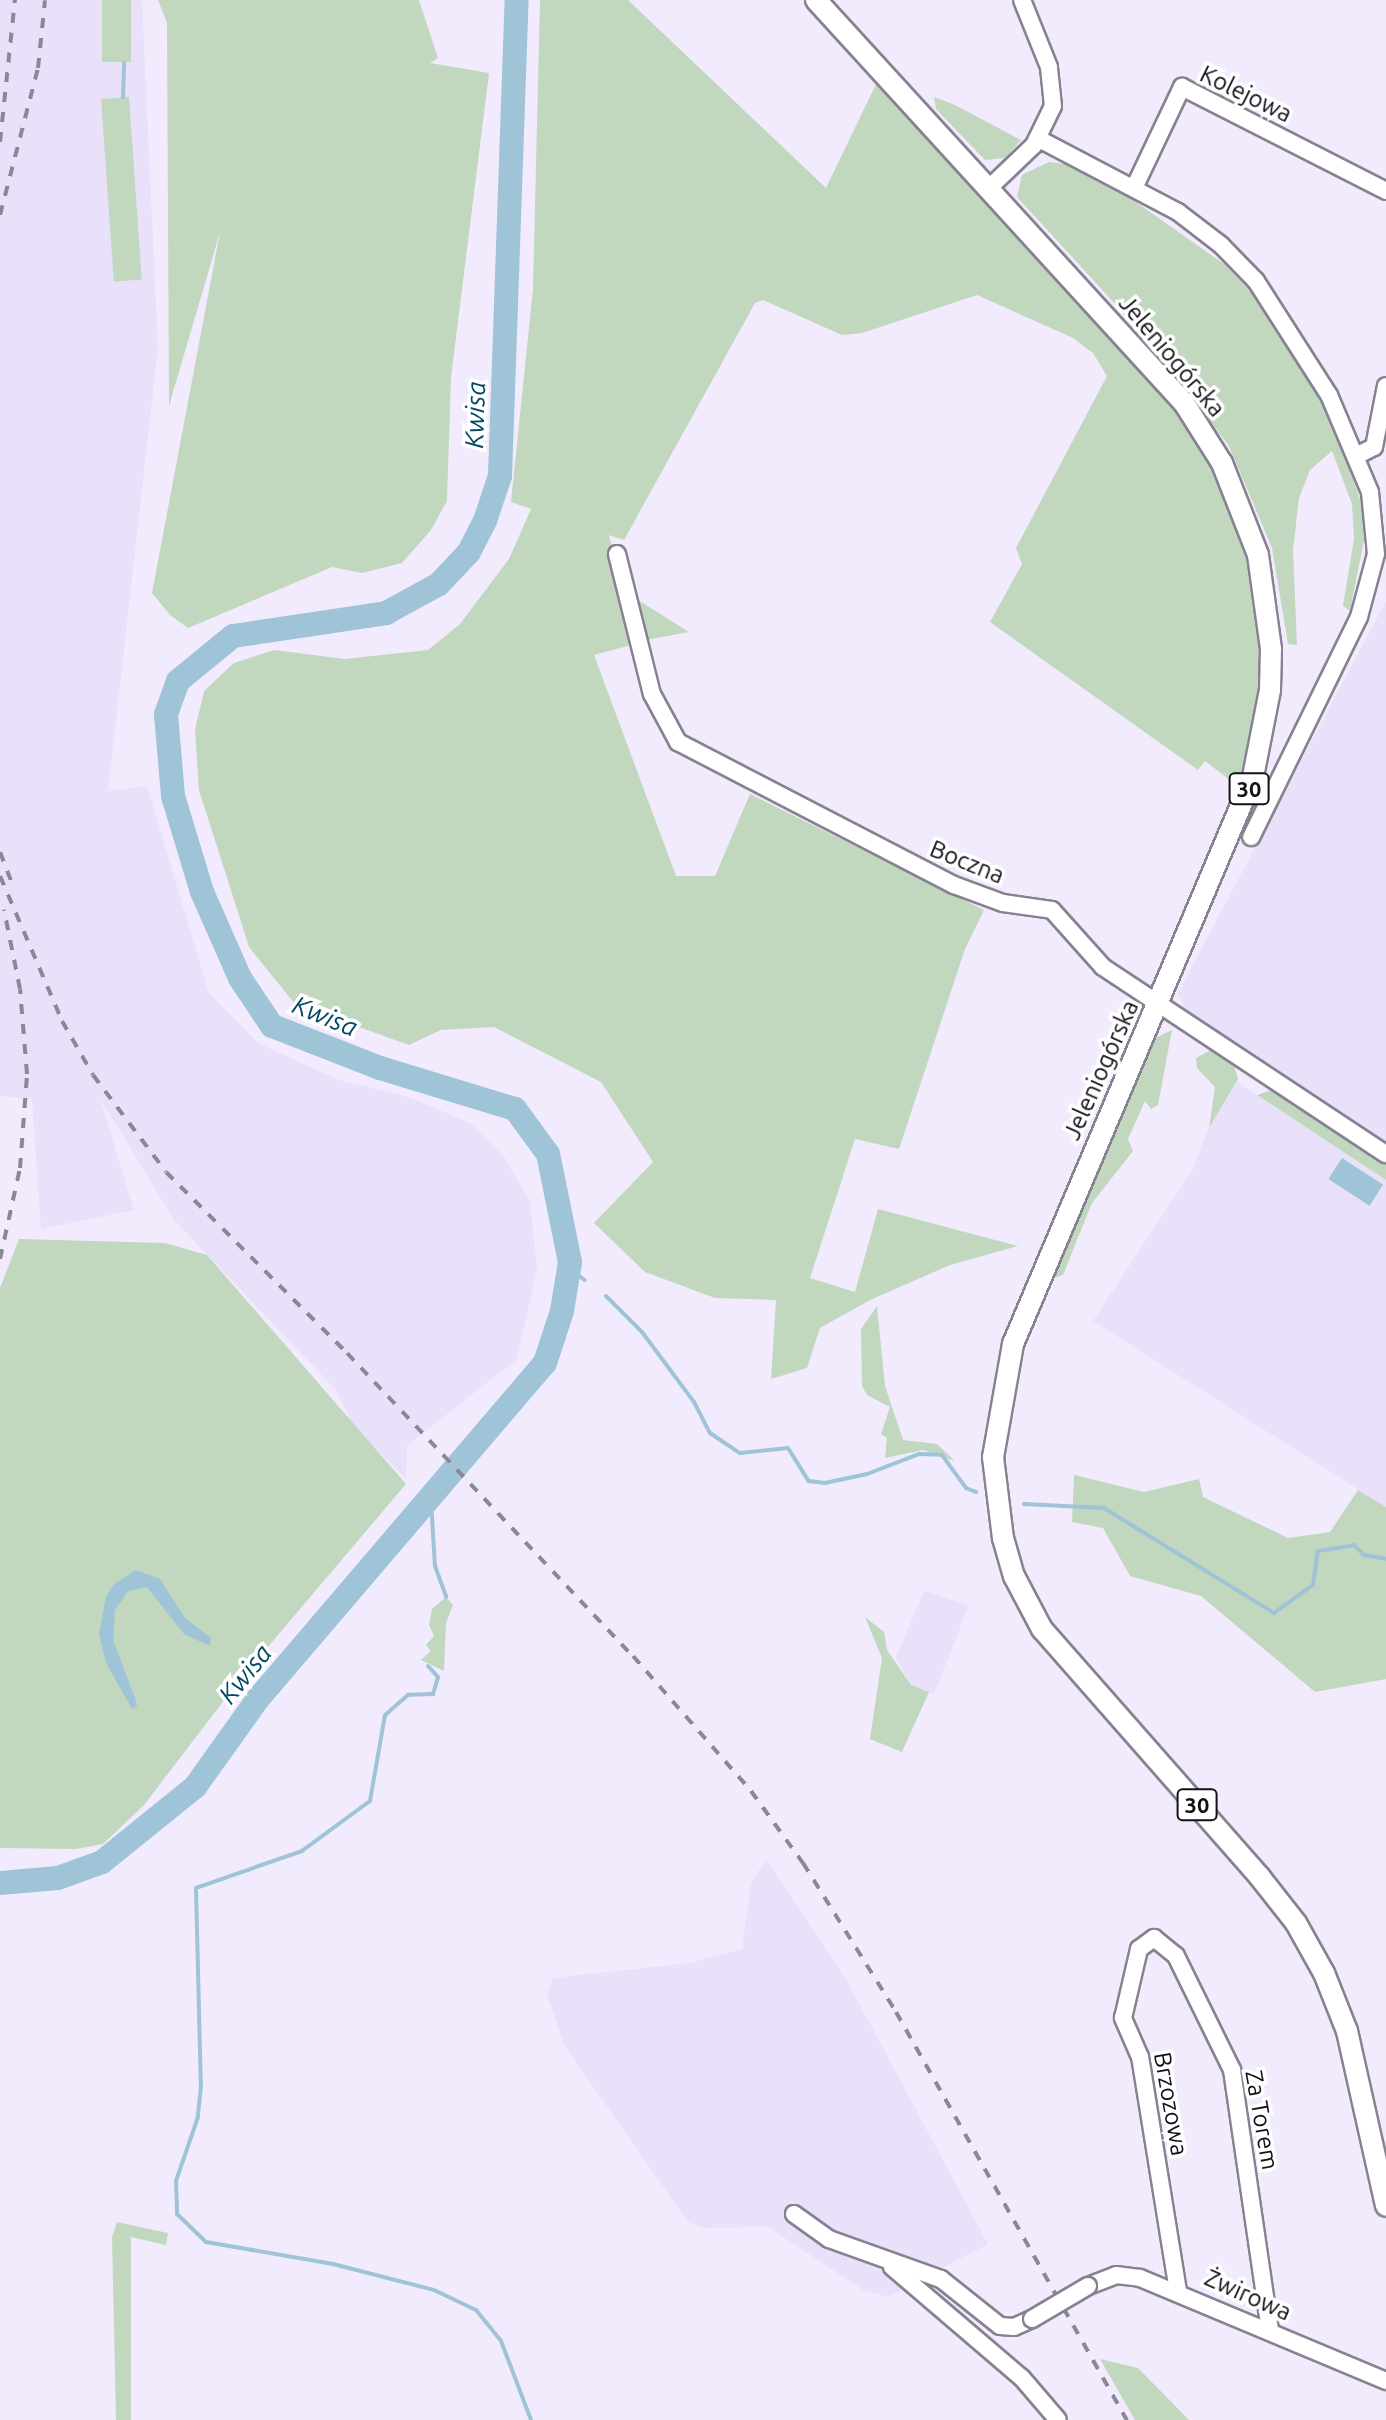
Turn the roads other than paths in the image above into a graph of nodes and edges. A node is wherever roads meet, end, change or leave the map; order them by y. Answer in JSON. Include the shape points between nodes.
{"nodes":[{"id":1,"x":816,"y":0,"type":"edge"},
{"id":2,"x":1022,"y":0,"type":"edge"},
{"id":3,"x":1039,"y":139,"type":"junction"},
{"id":4,"x":1135,"y":186,"type":"junction"},
{"id":5,"x":988,"y":189,"type":"junction"},
{"id":6,"x":1386,"y":191,"type":"edge"},
{"id":7,"x":1386,"y":386,"type":"edge"},
{"id":8,"x":1380,"y":450,"type":"edge"},
{"id":9,"x":1358,"y":455,"type":"junction"},
{"id":10,"x":617,"y":554,"type":"dead end"},
{"id":11,"x":1251,"y":837,"type":"dead end"},
{"id":12,"x":1159,"y":1006,"type":"junction"},
{"id":13,"x":1386,"y":1154,"type":"edge"},
{"id":14,"x":1154,"y":1938,"type":"joint"},
{"id":15,"x":1386,"y":2206,"type":"edge"},
{"id":16,"x":794,"y":2214,"type":"dead end"},
{"id":17,"x":888,"y":2264,"type":"junction"},
{"id":18,"x":1178,"y":2291,"type":"junction"},
{"id":19,"x":1270,"y":2331,"type":"junction"},
{"id":20,"x":1386,"y":2381,"type":"edge"},
{"id":21,"x":1058,"y":2420,"type":"edge"}],
"edges":[{"from":1,"to":5,"type":"main road","name":"Jeleniogórska","number":"30"},
{"from":2,"to":3,"type":"street","via":[[1052,79],[1053,106]]},
{"from":3,"to":4,"type":"street"},
{"from":3,"to":5,"type":"street"},
{"from":4,"to":6,"type":"street","name":"Kolejowa","via":[[1182,87]]},
{"from":4,"to":9,"type":"street","via":[[1198,225],[1256,281],[1315,371]]},
{"from":5,"to":12,"type":"main road","name":"Jeleniogórska","number":"30","via":[[1184,403],[1222,463],[1258,555],[1271,649],[1263,735],[1242,808]]},
{"from":7,"to":8,"type":"street"},
{"from":8,"to":9,"type":"street"},
{"from":9,"to":11,"type":"street","via":[[1376,528],[1373,575],[1359,617]]},
{"from":10,"to":12,"type":"street","name":"Boczna","via":[[652,694],[678,742],[954,885],[1003,903],[1052,910],[1089,955]]},
{"from":12,"to":13,"type":"street","name":"Boczna"},
{"from":12,"to":15,"type":"main road","name":"Jeleniogórska","number":"30","via":[[1013,1344],[993,1457],[1003,1538],[1014,1576],[1042,1629],[1296,1923],[1347,2031]]},
{"from":14,"to":18,"type":"street","name":"Brzozowa","via":[[1139,1949],[1123,2018],[1140,2057]]},
{"from":14,"to":19,"type":"street","name":"Za Torem","via":[[1176,1956],[1232,2070]]},
{"from":16,"to":17,"type":"street","via":[[829,2239]]},
{"from":17,"to":18,"type":"street","name":"Żwirowa","bridge":true,"via":[[941,2279],[1000,2326],[1014,2327],[1088,2286],[1123,2275]]},
{"from":17,"to":21,"type":"street","via":[[1022,2378]]},
{"from":18,"to":19,"type":"street","name":"Żwirowa"},
{"from":19,"to":20,"type":"street","name":"Żwirowa"}]}
